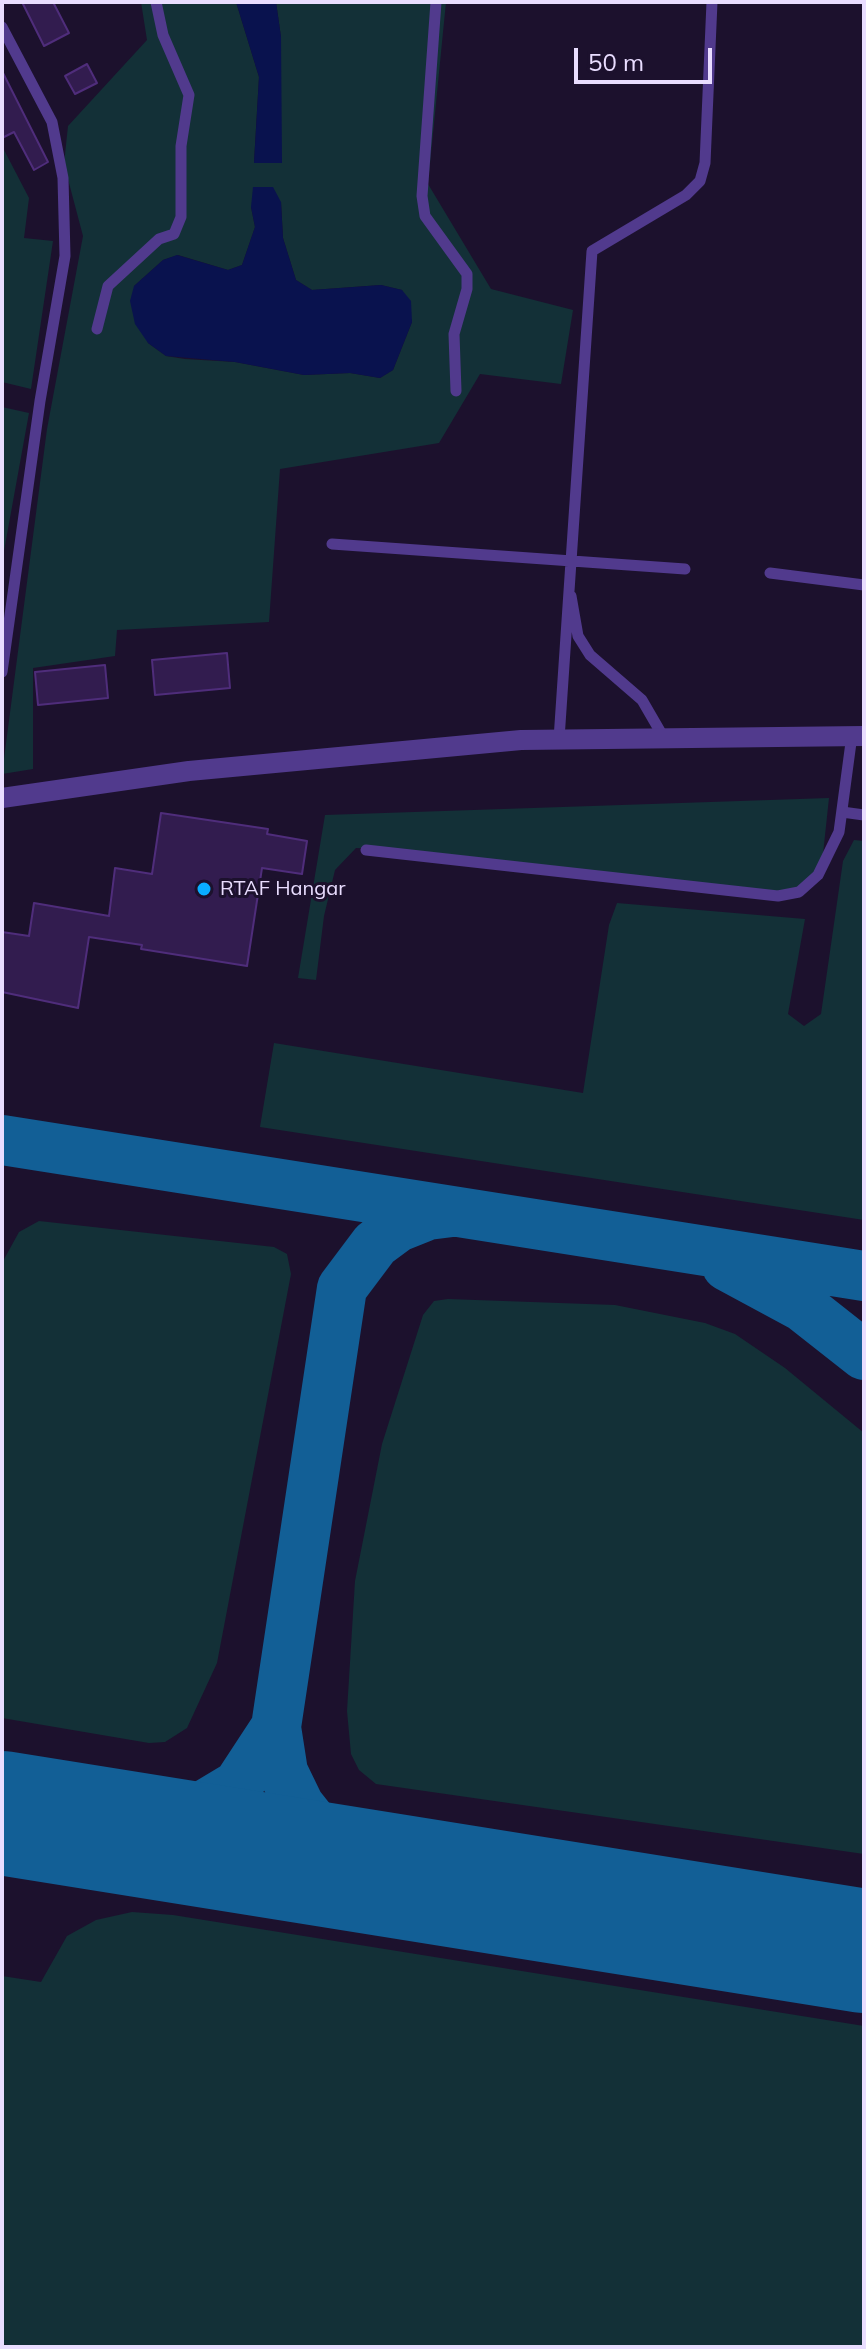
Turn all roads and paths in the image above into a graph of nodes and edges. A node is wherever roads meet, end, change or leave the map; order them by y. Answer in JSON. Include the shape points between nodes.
{"nodes":[{"id":1,"x":156,"y":2,"type":"edge"},
{"id":2,"x":436,"y":2,"type":"edge"},
{"id":3,"x":712,"y":2,"type":"edge"},
{"id":4,"x":2,"y":27,"type":"edge"},
{"id":5,"x":6,"y":41,"type":"edge"},
{"id":6,"x":97,"y":329,"type":"dead end"},
{"id":7,"x":456,"y":391,"type":"dead end"},
{"id":8,"x":332,"y":544,"type":"dead end"},
{"id":9,"x":571,"y":561,"type":"junction"},
{"id":10,"x":685,"y":569,"type":"dead end"},
{"id":11,"x":770,"y":573,"type":"dead end"},
{"id":12,"x":864,"y":585,"type":"edge"},
{"id":13,"x":569,"y":590,"type":"junction"},
{"id":14,"x":2,"y":672,"type":"edge"},
{"id":15,"x":858,"y":735,"type":"edge"},
{"id":16,"x":664,"y":738,"type":"junction"},
{"id":17,"x":559,"y":739,"type":"junction"},
{"id":18,"x":2,"y":798,"type":"edge"},
{"id":19,"x":842,"y":812,"type":"junction"},
{"id":20,"x":864,"y":815,"type":"edge"},
{"id":21,"x":366,"y":850,"type":"dead end"}],
"edges":[{"from":1,"to":6,"type":"lane","via":[[163,35],[189,95],[181,146],[181,217],[174,234],[159,239],[108,286]]},
{"from":2,"to":7,"type":"lane","via":[[422,196],[425,216],[467,274],[454,334]]},
{"from":3,"to":9,"type":"lane","via":[[700,181],[686,195],[592,251]]},
{"from":4,"to":5,"type":"lane"},
{"from":5,"to":14,"type":"lane","via":[[52,122],[63,178],[65,256]]},
{"from":8,"to":9,"type":"lane"},
{"from":9,"to":10,"type":"lane"},
{"from":9,"to":13,"type":"lane"},
{"from":11,"to":12,"type":"lane"},
{"from":13,"to":16,"type":"lane","via":[[578,636],[590,655],[642,700]]},
{"from":13,"to":17,"type":"lane"},
{"from":15,"to":16,"type":"street"},
{"from":15,"to":19,"type":"lane"},
{"from":16,"to":17,"type":"street"},
{"from":17,"to":18,"type":"street","via":[[365,752]]},
{"from":19,"to":20,"type":"lane"},
{"from":19,"to":21,"type":"lane","via":[[839,832],[818,875],[799,892],[778,896]]}]}
